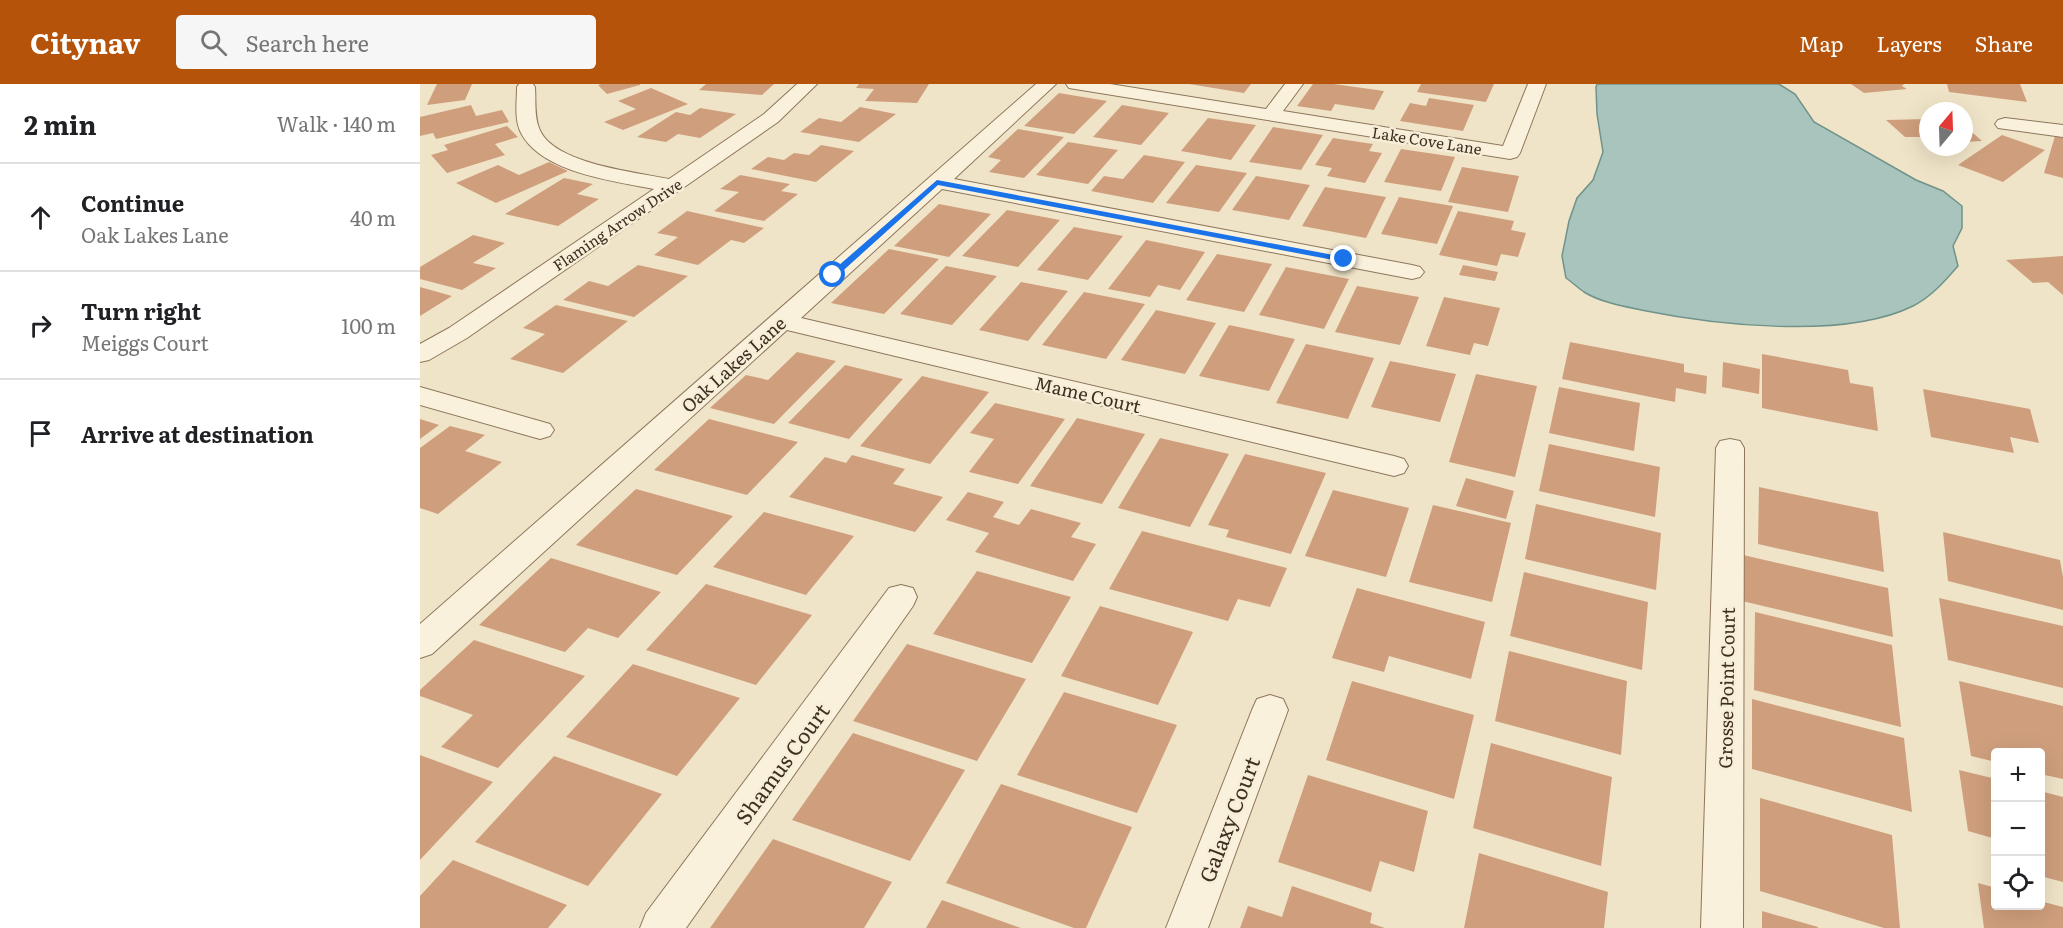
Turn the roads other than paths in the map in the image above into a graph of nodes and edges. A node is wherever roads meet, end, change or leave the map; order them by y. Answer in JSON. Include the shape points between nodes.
{"nodes":[{"id":1,"x":808,"y":84,"type":"edge"},
{"id":2,"x":1047,"y":84,"type":"edge"},
{"id":3,"x":1075,"y":84,"type":"edge"},
{"id":4,"x":1294,"y":84,"type":"edge"},
{"id":5,"x":1537,"y":84,"type":"edge"},
{"id":6,"x":526,"y":87,"type":"dead end"},
{"id":7,"x":1270,"y":115,"type":"junction"},
{"id":8,"x":2005,"y":124,"type":"dead end"},
{"id":9,"x":2063,"y":131,"type":"edge"},
{"id":10,"x":937,"y":182,"type":"junction"},
{"id":11,"x":673,"y":186,"type":"junction"},
{"id":12,"x":1412,"y":272,"type":"dead end"},
{"id":13,"x":781,"y":321,"type":"junction"},
{"id":14,"x":420,"y":354,"type":"edge"},
{"id":15,"x":420,"y":396,"type":"edge"},
{"id":16,"x":540,"y":430,"type":"dead end"},
{"id":17,"x":1730,"y":448,"type":"dead end"},
{"id":18,"x":1394,"y":466,"type":"dead end"},
{"id":19,"x":901,"y":597,"type":"dead end"},
{"id":20,"x":420,"y":644,"type":"edge"},
{"id":21,"x":1269,"y":710,"type":"dead end"},
{"id":22,"x":661,"y":928,"type":"edge"},
{"id":23,"x":1187,"y":928,"type":"edge"},
{"id":24,"x":1722,"y":928,"type":"edge"}],
"edges":[{"from":1,"to":11,"type":"street","name":"Flaming Arrow Drive","via":[[771,118]]},
{"from":2,"to":10,"type":"street","name":"Oak Lakes Lane"},
{"from":3,"to":7,"type":"street","name":"Lake Cove Lane"},
{"from":4,"to":7,"type":"street"},
{"from":5,"to":7,"type":"street","name":"Lake Cove Lane","via":[[1510,153]]},
{"from":6,"to":11,"type":"street","via":[[527,120],[532,135],[544,148],[590,168]]},
{"from":8,"to":9,"type":"street"},
{"from":10,"to":12,"type":"street"},
{"from":10,"to":13,"type":"street","name":"Oak Lakes Lane"},
{"from":11,"to":14,"type":"street","name":"Flaming Arrow Drive","via":[[458,333]]},
{"from":13,"to":18,"type":"street","name":"Mame Court"},
{"from":13,"to":20,"type":"street","name":"Oak Lakes Lane"},
{"from":15,"to":16,"type":"street"},
{"from":17,"to":24,"type":"street","name":"Grosse Point Court"},
{"from":19,"to":22,"type":"street","name":"Shamus Court"},
{"from":21,"to":23,"type":"street","name":"Galaxy Court"}]}
